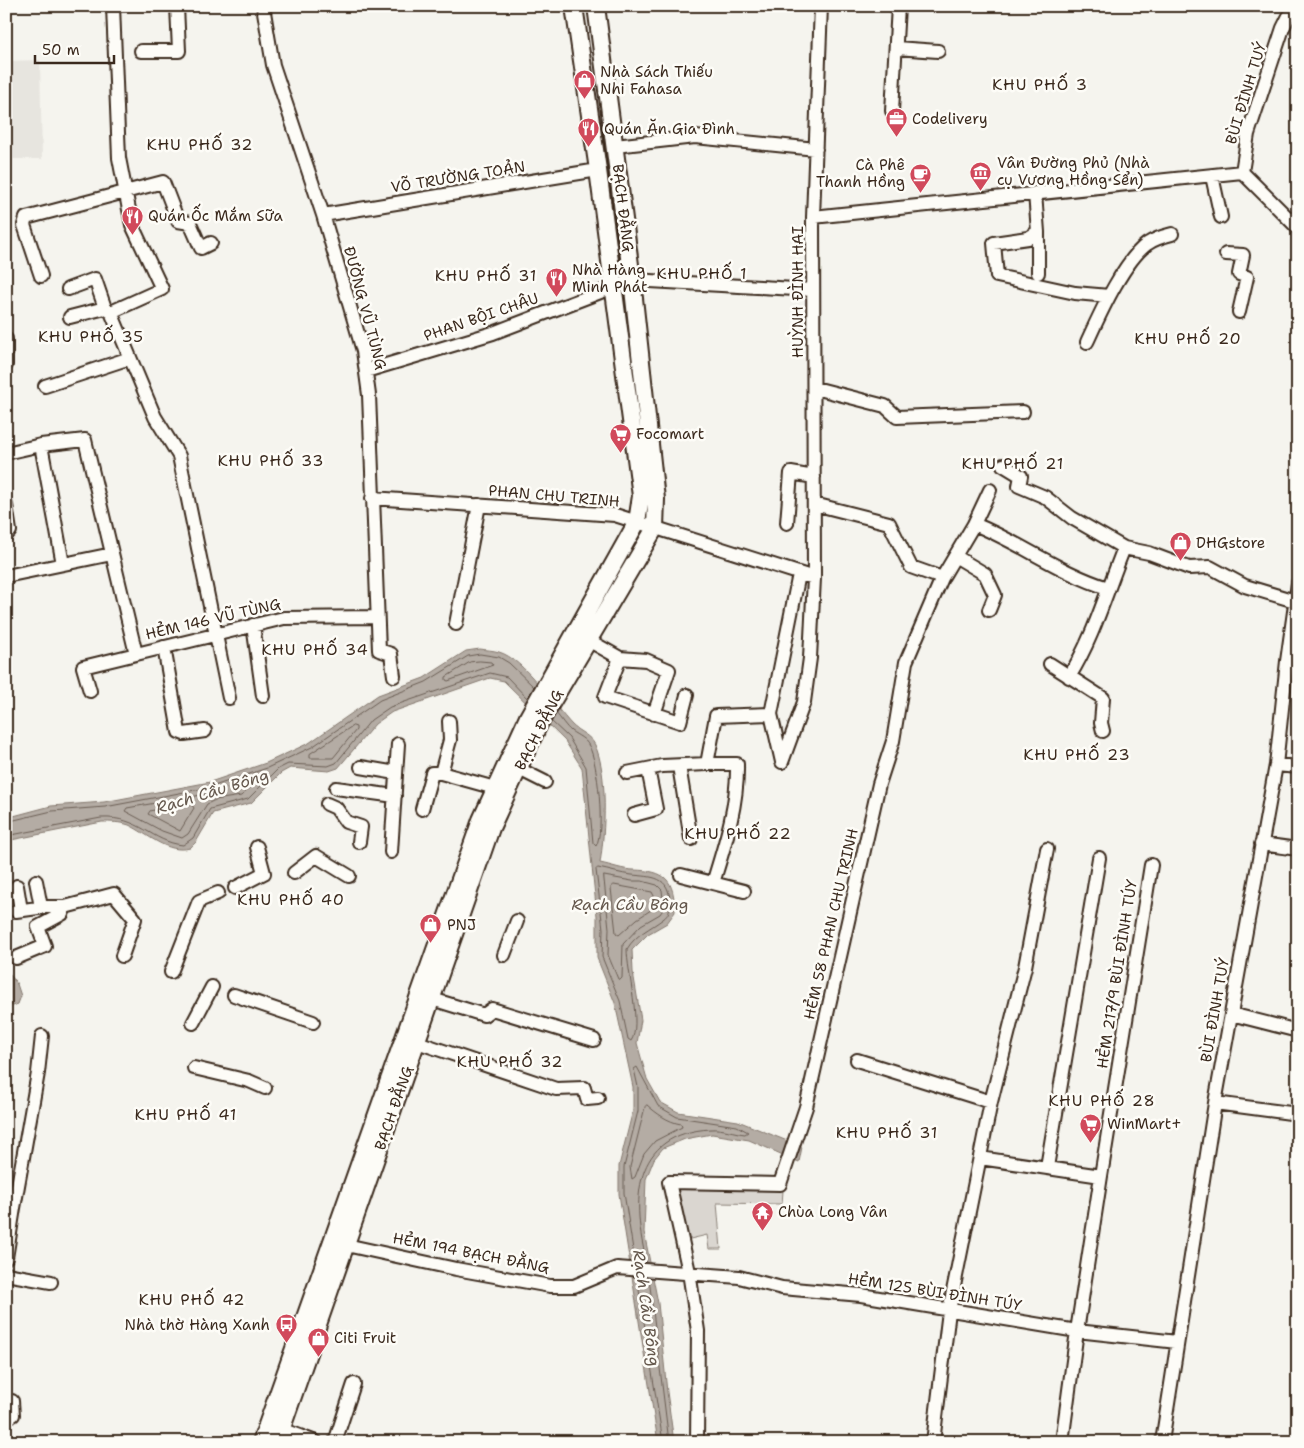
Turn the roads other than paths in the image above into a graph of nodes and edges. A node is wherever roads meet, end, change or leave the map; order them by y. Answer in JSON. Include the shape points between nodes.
{"nodes":[{"id":1,"x":112,"y":6,"type":"edge"},
{"id":2,"x":177,"y":6,"type":"edge"},
{"id":3,"x":263,"y":6,"type":"edge"},
{"id":4,"x":574,"y":6,"type":"edge"},
{"id":5,"x":596,"y":6,"type":"edge"},
{"id":6,"x":821,"y":6,"type":"edge"},
{"id":7,"x":898,"y":6,"type":"edge"},
{"id":8,"x":1298,"y":10,"type":"edge"},
{"id":9,"x":896,"y":48,"type":"junction"},
{"id":10,"x":141,"y":51,"type":"dead end"},
{"id":11,"x":938,"y":51,"type":"dead end"},
{"id":12,"x":892,"y":111,"type":"dead end"},
{"id":13,"x":615,"y":146,"type":"junction"},
{"id":14,"x":816,"y":149,"type":"junction"},
{"id":15,"x":598,"y":170,"type":"junction"},
{"id":16,"x":1242,"y":172,"type":"junction"},
{"id":17,"x":1212,"y":176,"type":"junction"},
{"id":18,"x":125,"y":190,"type":"junction"},
{"id":19,"x":1035,"y":194,"type":"junction"},
{"id":20,"x":323,"y":215,"type":"junction"},
{"id":21,"x":813,"y":217,"type":"junction"},
{"id":22,"x":1221,"y":217,"type":"dead end"},
{"id":23,"x":1298,"y":228,"type":"edge"},
{"id":24,"x":1038,"y":232,"type":"junction"},
{"id":25,"x":1172,"y":234,"type":"dead end"},
{"id":26,"x":211,"y":243,"type":"dead end"},
{"id":27,"x":1226,"y":254,"type":"dead end"},
{"id":28,"x":1038,"y":273,"type":"dead end"},
{"id":29,"x":40,"y":276,"type":"dead end"},
{"id":30,"x":632,"y":280,"type":"junction"},
{"id":31,"x":612,"y":286,"type":"junction"},
{"id":32,"x":68,"y":289,"type":"dead end"},
{"id":33,"x":813,"y":290,"type":"junction"},
{"id":34,"x":1109,"y":296,"type":"junction"},
{"id":35,"x":108,"y":310,"type":"junction"},
{"id":36,"x":1238,"y":312,"type":"dead end"},
{"id":37,"x":70,"y":317,"type":"dead end"},
{"id":38,"x":6,"y":339,"type":"edge"},
{"id":39,"x":1087,"y":342,"type":"dead end"},
{"id":40,"x":130,"y":358,"type":"junction"},
{"id":41,"x":7,"y":365,"type":"edge"},
{"id":42,"x":366,"y":371,"type":"junction"},
{"id":43,"x":44,"y":386,"type":"dead end"},
{"id":44,"x":815,"y":388,"type":"junction"},
{"id":45,"x":1023,"y":412,"type":"dead end"},
{"id":46,"x":42,"y":445,"type":"junction"},
{"id":47,"x":6,"y":453,"type":"edge"},
{"id":48,"x":1003,"y":465,"type":"dead end"},
{"id":49,"x":814,"y":476,"type":"junction"},
{"id":50,"x":990,"y":490,"type":"dead end"},
{"id":51,"x":372,"y":498,"type":"junction"},
{"id":52,"x":814,"y":504,"type":"junction"},
{"id":53,"x":6,"y":505,"type":"edge"},
{"id":54,"x":479,"y":505,"type":"junction"},
{"id":55,"x":637,"y":522,"type":"junction"},
{"id":56,"x":787,"y":523,"type":"dead end"},
{"id":57,"x":974,"y":524,"type":"junction"},
{"id":58,"x":655,"y":528,"type":"junction"},
{"id":59,"x":6,"y":535,"type":"edge"},
{"id":60,"x":1124,"y":548,"type":"junction"},
{"id":61,"x":112,"y":554,"type":"junction"},
{"id":62,"x":955,"y":556,"type":"junction"},
{"id":63,"x":63,"y":564,"type":"junction"},
{"id":64,"x":799,"y":574,"type":"junction"},
{"id":65,"x":6,"y":576,"type":"edge"},
{"id":66,"x":814,"y":578,"type":"junction"},
{"id":67,"x":942,"y":578,"type":"junction"},
{"id":68,"x":1298,"y":583,"type":"edge"},
{"id":69,"x":1108,"y":588,"type":"junction"},
{"id":70,"x":1295,"y":601,"type":"junction"},
{"id":71,"x":989,"y":610,"type":"dead end"},
{"id":72,"x":378,"y":617,"type":"junction"},
{"id":73,"x":456,"y":624,"type":"dead end"},
{"id":74,"x":253,"y":625,"type":"junction"},
{"id":75,"x":216,"y":635,"type":"junction"},
{"id":76,"x":588,"y":640,"type":"junction"},
{"id":77,"x":164,"y":647,"type":"junction"},
{"id":78,"x":136,"y":654,"type":"junction"},
{"id":79,"x":620,"y":658,"type":"junction"},
{"id":80,"x":1050,"y":664,"type":"dead end"},
{"id":81,"x":394,"y":676,"type":"dead end"},
{"id":82,"x":1069,"y":678,"type":"junction"},
{"id":83,"x":553,"y":686,"type":"junction"},
{"id":84,"x":90,"y":691,"type":"dead end"},
{"id":85,"x":687,"y":695,"type":"dead end"},
{"id":86,"x":263,"y":696,"type":"dead end"},
{"id":87,"x":229,"y":698,"type":"dead end"},
{"id":88,"x":654,"y":714,"type":"junction"},
{"id":89,"x":771,"y":714,"type":"junction"},
{"id":90,"x":449,"y":721,"type":"dead end"},
{"id":91,"x":534,"y":721,"type":"junction"},
{"id":92,"x":205,"y":731,"type":"dead end"},
{"id":93,"x":1103,"y":731,"type":"dead end"},
{"id":94,"x":398,"y":744,"type":"dead end"},
{"id":95,"x":707,"y":764,"type":"junction"},
{"id":96,"x":679,"y":766,"type":"junction"},
{"id":97,"x":1276,"y":766,"type":"junction"},
{"id":98,"x":362,"y":767,"type":"dead end"},
{"id":99,"x":1298,"y":767,"type":"edge"},
{"id":100,"x":519,"y":768,"type":"junction"},
{"id":101,"x":648,"y":769,"type":"junction"},
{"id":102,"x":441,"y":772,"type":"junction"},
{"id":103,"x":396,"y":773,"type":"junction"},
{"id":104,"x":627,"y":773,"type":"dead end"},
{"id":105,"x":545,"y":782,"type":"dead end"},
{"id":106,"x":336,"y":788,"type":"dead end"},
{"id":107,"x":495,"y":788,"type":"junction"},
{"id":108,"x":395,"y":796,"type":"junction"},
{"id":109,"x":327,"y":804,"type":"dead end"},
{"id":110,"x":422,"y":809,"type":"dead end"},
{"id":111,"x":634,"y":815,"type":"dead end"},
{"id":112,"x":691,"y":839,"type":"dead end"},
{"id":113,"x":359,"y":842,"type":"dead end"},
{"id":114,"x":1262,"y":844,"type":"junction"},
{"id":115,"x":257,"y":848,"type":"dead end"},
{"id":116,"x":1047,"y":849,"type":"dead end"},
{"id":117,"x":1298,"y":850,"type":"edge"},
{"id":118,"x":392,"y":852,"type":"dead end"},
{"id":119,"x":1099,"y":858,"type":"dead end"},
{"id":120,"x":1151,"y":865,"type":"dead end"},
{"id":121,"x":294,"y":873,"type":"dead end"},
{"id":122,"x":681,"y":875,"type":"dead end"},
{"id":123,"x":349,"y":876,"type":"dead end"},
{"id":124,"x":36,"y":881,"type":"dead end"},
{"id":125,"x":713,"y":883,"type":"junction"},
{"id":126,"x":17,"y":886,"type":"dead end"},
{"id":127,"x":235,"y":888,"type":"dead end"},
{"id":128,"x":744,"y":891,"type":"dead end"},
{"id":129,"x":218,"y":893,"type":"dead end"},
{"id":130,"x":41,"y":907,"type":"junction"},
{"id":131,"x":65,"y":907,"type":"junction"},
{"id":132,"x":517,"y":921,"type":"dead end"},
{"id":133,"x":504,"y":955,"type":"dead end"},
{"id":134,"x":122,"y":956,"type":"dead end"},
{"id":135,"x":16,"y":958,"type":"dead end"},
{"id":136,"x":171,"y":972,"type":"dead end"},
{"id":137,"x":212,"y":987,"type":"dead end"},
{"id":138,"x":234,"y":994,"type":"dead end"},
{"id":139,"x":432,"y":998,"type":"junction"},
{"id":140,"x":1231,"y":1014,"type":"junction"},
{"id":141,"x":193,"y":1022,"type":"dead end"},
{"id":142,"x":313,"y":1022,"type":"dead end"},
{"id":143,"x":1298,"y":1031,"type":"edge"},
{"id":144,"x":42,"y":1036,"type":"dead end"},
{"id":145,"x":410,"y":1040,"type":"junction"},
{"id":146,"x":594,"y":1040,"type":"dead end"},
{"id":147,"x":857,"y":1060,"type":"dead end"},
{"id":148,"x":194,"y":1068,"type":"dead end"},
{"id":149,"x":265,"y":1088,"type":"dead end"},
{"id":150,"x":598,"y":1098,"type":"dead end"},
{"id":151,"x":991,"y":1102,"type":"junction"},
{"id":152,"x":1215,"y":1103,"type":"junction"},
{"id":153,"x":1298,"y":1114,"type":"edge"},
{"id":154,"x":980,"y":1158,"type":"junction"},
{"id":155,"x":1046,"y":1167,"type":"junction"},
{"id":156,"x":1101,"y":1176,"type":"junction"},
{"id":157,"x":10,"y":1208,"type":"edge"},
{"id":158,"x":338,"y":1242,"type":"junction"},
{"id":159,"x":6,"y":1258,"type":"edge"},
{"id":160,"x":617,"y":1268,"type":"joint"},
{"id":161,"x":689,"y":1272,"type":"junction"},
{"id":162,"x":6,"y":1274,"type":"edge"},
{"id":163,"x":51,"y":1282,"type":"dead end"},
{"id":164,"x":949,"y":1311,"type":"junction"},
{"id":165,"x":1077,"y":1331,"type":"junction"},
{"id":166,"x":1177,"y":1342,"type":"junction"},
{"id":167,"x":354,"y":1384,"type":"dead end"},
{"id":168,"x":6,"y":1401,"type":"edge"},
{"id":169,"x":12,"y":1415,"type":"dead end"},
{"id":170,"x":279,"y":1435,"type":"edge"},
{"id":171,"x":261,"y":1442,"type":"edge"},
{"id":172,"x":316,"y":1442,"type":"edge"},
{"id":173,"x":335,"y":1442,"type":"edge"},
{"id":174,"x":697,"y":1442,"type":"edge"},
{"id":175,"x":933,"y":1442,"type":"edge"},
{"id":176,"x":1062,"y":1442,"type":"edge"},
{"id":177,"x":1162,"y":1442,"type":"edge"}],
"edges":[{"from":1,"to":18,"type":"street","via":[[119,158]]},
{"from":2,"to":10,"type":"street","via":[[179,51]]},
{"from":3,"to":20,"type":"street","name":"ĐƯỜNG VŨ TÙNG","via":[[273,66]]},
{"from":4,"to":15,"type":"main road","name":"BẠCH ĐẰNG"},
{"from":5,"to":13,"type":"main road","name":"BẠCH ĐẰNG"},
{"from":6,"to":14,"type":"street","name":"HUỲNH ĐÌNH HAI"},
{"from":7,"to":9,"type":"street"},
{"from":8,"to":16,"type":"street","name":"BÙI ĐÌNH TUÝ","via":[[1289,16],[1283,28],[1248,134]]},
{"from":9,"to":11,"type":"street"},
{"from":9,"to":12,"type":"street"},
{"from":13,"to":14,"type":"street","via":[[694,137]]},
{"from":13,"to":30,"type":"main road","name":"BẠCH ĐẰNG"},
{"from":14,"to":21,"type":"street","name":"HUỲNH ĐÌNH HAI"},
{"from":15,"to":20,"type":"street","name":"VÕ TRƯỜNG TOẢN"},
{"from":15,"to":31,"type":"main road","name":"BẠCH ĐẰNG"},
{"from":16,"to":17,"type":"street"},
{"from":16,"to":23,"type":"street"},
{"from":17,"to":19,"type":"street"},
{"from":17,"to":22,"type":"street"},
{"from":18,"to":26,"type":"street","via":[[163,182],[178,221],[190,223],[201,248]]},
{"from":18,"to":29,"type":"street","via":[[26,218],[24,225]]},
{"from":18,"to":35,"type":"street","via":[[132,225],[162,289]]},
{"from":19,"to":21,"type":"street"},
{"from":19,"to":24,"type":"street"},
{"from":20,"to":42,"type":"street","name":"ĐƯỜNG VŨ TÙNG"},
{"from":21,"to":33,"type":"street","name":"HUỲNH ĐÌNH HAI"},
{"from":24,"to":28,"type":"street"},
{"from":24,"to":34,"type":"street","via":[[1028,238],[994,243],[997,276]]},
{"from":25,"to":34,"type":"street","via":[[1148,244],[1136,255]]},
{"from":27,"to":36,"type":"street","via":[[1243,256],[1239,274],[1247,277]]},
{"from":30,"to":31,"type":"street","name":"PHAN BỘI CHÂU"},
{"from":30,"to":33,"type":"street","name":"PHAN BỘI CHÂU"},
{"from":30,"to":58,"type":"main road","name":"BẠCH ĐẰNG","via":[[656,499]]},
{"from":31,"to":42,"type":"street","name":"PHAN BỘI CHÂU","via":[[492,333]]},
{"from":31,"to":55,"type":"main road","name":"BẠCH ĐẰNG","via":[[641,496]]},
{"from":32,"to":35,"type":"street","via":[[95,279]]},
{"from":33,"to":44,"type":"street","name":"HUỲNH ĐÌNH HAI"},
{"from":34,"to":39,"type":"street"},
{"from":35,"to":37,"type":"street"},
{"from":35,"to":40,"type":"street"},
{"from":38,"to":41,"type":"street"},
{"from":40,"to":43,"type":"street"},
{"from":40,"to":75,"type":"street","via":[[155,417],[179,456]]},
{"from":42,"to":51,"type":"street","name":"ĐƯỜNG VŨ TÙNG"},
{"from":44,"to":45,"type":"street","via":[[885,406],[897,417]]},
{"from":44,"to":49,"type":"street","name":"HUỲNH ĐÌNH HAI"},
{"from":46,"to":47,"type":"street"},
{"from":46,"to":61,"type":"street","via":[[85,440]]},
{"from":46,"to":63,"type":"street"},
{"from":48,"to":60,"type":"street","via":[[1021,476],[1018,486],[1045,496],[1072,518]]},
{"from":49,"to":52,"type":"street","name":"HUỲNH ĐÌNH HAI"},
{"from":49,"to":56,"type":"street","via":[[791,473]]},
{"from":50,"to":57,"type":"street","name":"HẺM 58 PHAN CHU TRINH"},
{"from":51,"to":54,"type":"street","name":"PHAN CHU TRINH"},
{"from":51,"to":72,"type":"street","name":"ĐƯỜNG VŨ TÙNG"},
{"from":52,"to":66,"type":"street","name":"HUỲNH ĐÌNH HAI"},
{"from":52,"to":67,"type":"street","via":[[889,523],[911,567]]},
{"from":53,"to":59,"type":"street","via":[[10,529]]},
{"from":54,"to":55,"type":"street","name":"PHAN CHU TRINH","via":[[615,515]]},
{"from":54,"to":73,"type":"street"},
{"from":55,"to":58,"type":"street","name":"PHAN CHU TRINH"},
{"from":55,"to":83,"type":"main road","name":"BẠCH ĐẰNG"},
{"from":57,"to":62,"type":"street","name":"HẺM 58 PHAN CHU TRINH"},
{"from":57,"to":69,"type":"street","via":[[1081,579]]},
{"from":58,"to":64,"type":"street","name":"PHAN CHU TRINH"},
{"from":58,"to":76,"type":"main road","name":"BẠCH ĐẰNG"},
{"from":60,"to":69,"type":"street"},
{"from":60,"to":70,"type":"street","via":[[1190,568],[1210,568],[1245,586]]},
{"from":61,"to":63,"type":"street"},
{"from":61,"to":78,"type":"street"},
{"from":62,"to":67,"type":"street","name":"HẺM 58 PHAN CHU TRINH"},
{"from":62,"to":71,"type":"street","via":[[985,574],[995,595]]},
{"from":63,"to":65,"type":"street"},
{"from":64,"to":66,"type":"street","name":"PHAN CHU TRINH"},
{"from":64,"to":89,"type":"street"},
{"from":66,"to":89,"type":"street","name":"HUỲNH ĐÌNH HAI","via":[[808,684],[782,762]]},
{"from":67,"to":161,"type":"street","name":"HẺM 58 PHAN CHU TRINH","via":[[906,662],[893,741],[879,784],[803,1115],[780,1184],[669,1182]]},
{"from":68,"to":70,"type":"street","name":"BÙI ĐÌNH TUÝ"},
{"from":69,"to":82,"type":"street","via":[[1099,621]]},
{"from":70,"to":97,"type":"street","name":"BÙI ĐÌNH TUÝ"},
{"from":72,"to":74,"type":"street","name":"HẺM 146 VŨ TÙNG","via":[[284,618]]},
{"from":72,"to":81,"type":"street","name":"ĐƯỜNG VŨ TÙNG","via":[[379,650],[391,654]]},
{"from":74,"to":75,"type":"street","name":"HẺM 146 VŨ TÙNG"},
{"from":74,"to":86,"type":"street"},
{"from":75,"to":77,"type":"street","name":"HẺM 146 VŨ TÙNG"},
{"from":75,"to":87,"type":"street"},
{"from":76,"to":79,"type":"street"},
{"from":76,"to":83,"type":"main road","name":"BẠCH ĐẰNG"},
{"from":77,"to":78,"type":"street","name":"HẺM 146 VŨ TÙNG"},
{"from":77,"to":92,"type":"street","via":[[179,732]]},
{"from":78,"to":84,"type":"street","name":"HẺM 146 VŨ TÙNG","via":[[83,667]]},
{"from":79,"to":88,"type":"street","via":[[605,697]]},
{"from":79,"to":88,"type":"street","via":[[646,660],[669,670]]},
{"from":80,"to":82,"type":"street"},
{"from":82,"to":93,"type":"street","via":[[1103,698]]},
{"from":83,"to":91,"type":"main road","name":"BẠCH ĐẰNG"},
{"from":85,"to":88,"type":"street","via":[[680,722]]},
{"from":89,"to":95,"type":"street","via":[[716,716]]},
{"from":90,"to":102,"type":"street","via":[[450,740]]},
{"from":91,"to":100,"type":"main road","name":"BẠCH ĐẰNG"},
{"from":91,"to":107,"type":"main road","name":"BẠCH ĐẰNG"},
{"from":94,"to":103,"type":"street"},
{"from":95,"to":96,"type":"street"},
{"from":95,"to":125,"type":"street","via":[[737,764],[730,824]]},
{"from":96,"to":101,"type":"street"},
{"from":96,"to":112,"type":"street"},
{"from":97,"to":99,"type":"street"},
{"from":97,"to":114,"type":"street","name":"BÙI ĐÌNH TUÝ"},
{"from":98,"to":103,"type":"street"},
{"from":100,"to":105,"type":"street"},
{"from":100,"to":139,"type":"main road","name":"BẠCH ĐẰNG","via":[[492,828]]},
{"from":101,"to":104,"type":"street"},
{"from":101,"to":111,"type":"street","via":[[656,809]]},
{"from":102,"to":107,"type":"street"},
{"from":102,"to":110,"type":"street","via":[[432,773]]},
{"from":103,"to":108,"type":"street"},
{"from":106,"to":108,"type":"street"},
{"from":107,"to":145,"type":"main road","name":"BẠCH ĐẰNG","via":[[480,820]]},
{"from":108,"to":118,"type":"street"},
{"from":109,"to":113,"type":"street","via":[[336,808],[346,822],[361,827]]},
{"from":114,"to":117,"type":"street"},
{"from":114,"to":140,"type":"street","name":"BÙI ĐÌNH TUÝ"},
{"from":115,"to":127,"type":"street","via":[[264,873]]},
{"from":116,"to":151,"type":"street","via":[[1025,967]]},
{"from":119,"to":155,"type":"street"},
{"from":120,"to":156,"type":"street","name":"HẺM 217/9 BÙI ĐÌNH TÚY"},
{"from":121,"to":123,"type":"street","via":[[316,856]]},
{"from":122,"to":125,"type":"street"},
{"from":124,"to":130,"type":"street"},
{"from":125,"to":128,"type":"street"},
{"from":126,"to":130,"type":"street","via":[[19,911]]},
{"from":129,"to":136,"type":"street","via":[[199,901]]},
{"from":130,"to":131,"type":"street"},
{"from":131,"to":134,"type":"street","via":[[114,894],[135,919]]},
{"from":131,"to":135,"type":"street","via":[[62,914],[38,927],[44,946]]},
{"from":132,"to":133,"type":"street"},
{"from":137,"to":141,"type":"street"},
{"from":138,"to":142,"type":"street"},
{"from":139,"to":145,"type":"main road","name":"BẠCH ĐẰNG"},
{"from":139,"to":146,"type":"street","via":[[484,1016],[492,1009]]},
{"from":140,"to":143,"type":"street"},
{"from":140,"to":152,"type":"street","name":"BÙI ĐÌNH TUÝ"},
{"from":144,"to":157,"type":"street","via":[[38,1073]]},
{"from":145,"to":150,"type":"street","via":[[556,1089],[584,1088],[587,1099]]},
{"from":145,"to":158,"type":"main road","name":"BẠCH ĐẰNG"},
{"from":147,"to":151,"type":"street"},
{"from":148,"to":149,"type":"street"},
{"from":151,"to":154,"type":"street"},
{"from":152,"to":153,"type":"street"},
{"from":152,"to":166,"type":"street","name":"BÙI ĐÌNH TUÝ"},
{"from":154,"to":155,"type":"street"},
{"from":154,"to":164,"type":"street"},
{"from":155,"to":156,"type":"street"},
{"from":156,"to":165,"type":"street","name":"HẺM 217/9 BÙI ĐÌNH TÚY"},
{"from":157,"to":159,"type":"street"},
{"from":158,"to":160,"type":"street","name":"HẺM 194 BẠCH ĐẰNG","via":[[550,1286],[574,1286]]},
{"from":158,"to":170,"type":"main road","name":"BẠCH ĐẰNG"},
{"from":158,"to":171,"type":"main road","name":"BẠCH ĐẰNG"},
{"from":160,"to":161,"type":"street","name":"HẺM 125 BÙI ĐÌNH TÚY"},
{"from":161,"to":164,"type":"street","name":"HẺM 125 BÙI ĐÌNH TÚY","via":[[739,1276],[782,1288],[860,1295]]},
{"from":161,"to":174,"type":"street","via":[[698,1331]]},
{"from":162,"to":163,"type":"street"},
{"from":164,"to":165,"type":"street","name":"HẺM 125 BÙI ĐÌNH TÚY"},
{"from":164,"to":175,"type":"street"},
{"from":165,"to":166,"type":"street","name":"HẺM 125 BÙI ĐÌNH TÚY"},
{"from":165,"to":176,"type":"street","name":"HẺM 217/9 BÙI ĐÌNH TÚY"},
{"from":166,"to":177,"type":"street","name":"BÙI ĐÌNH TUÝ"},
{"from":167,"to":173,"type":"street"},
{"from":168,"to":169,"type":"street","via":[[12,1401]]},
{"from":170,"to":172,"type":"street"}]}
